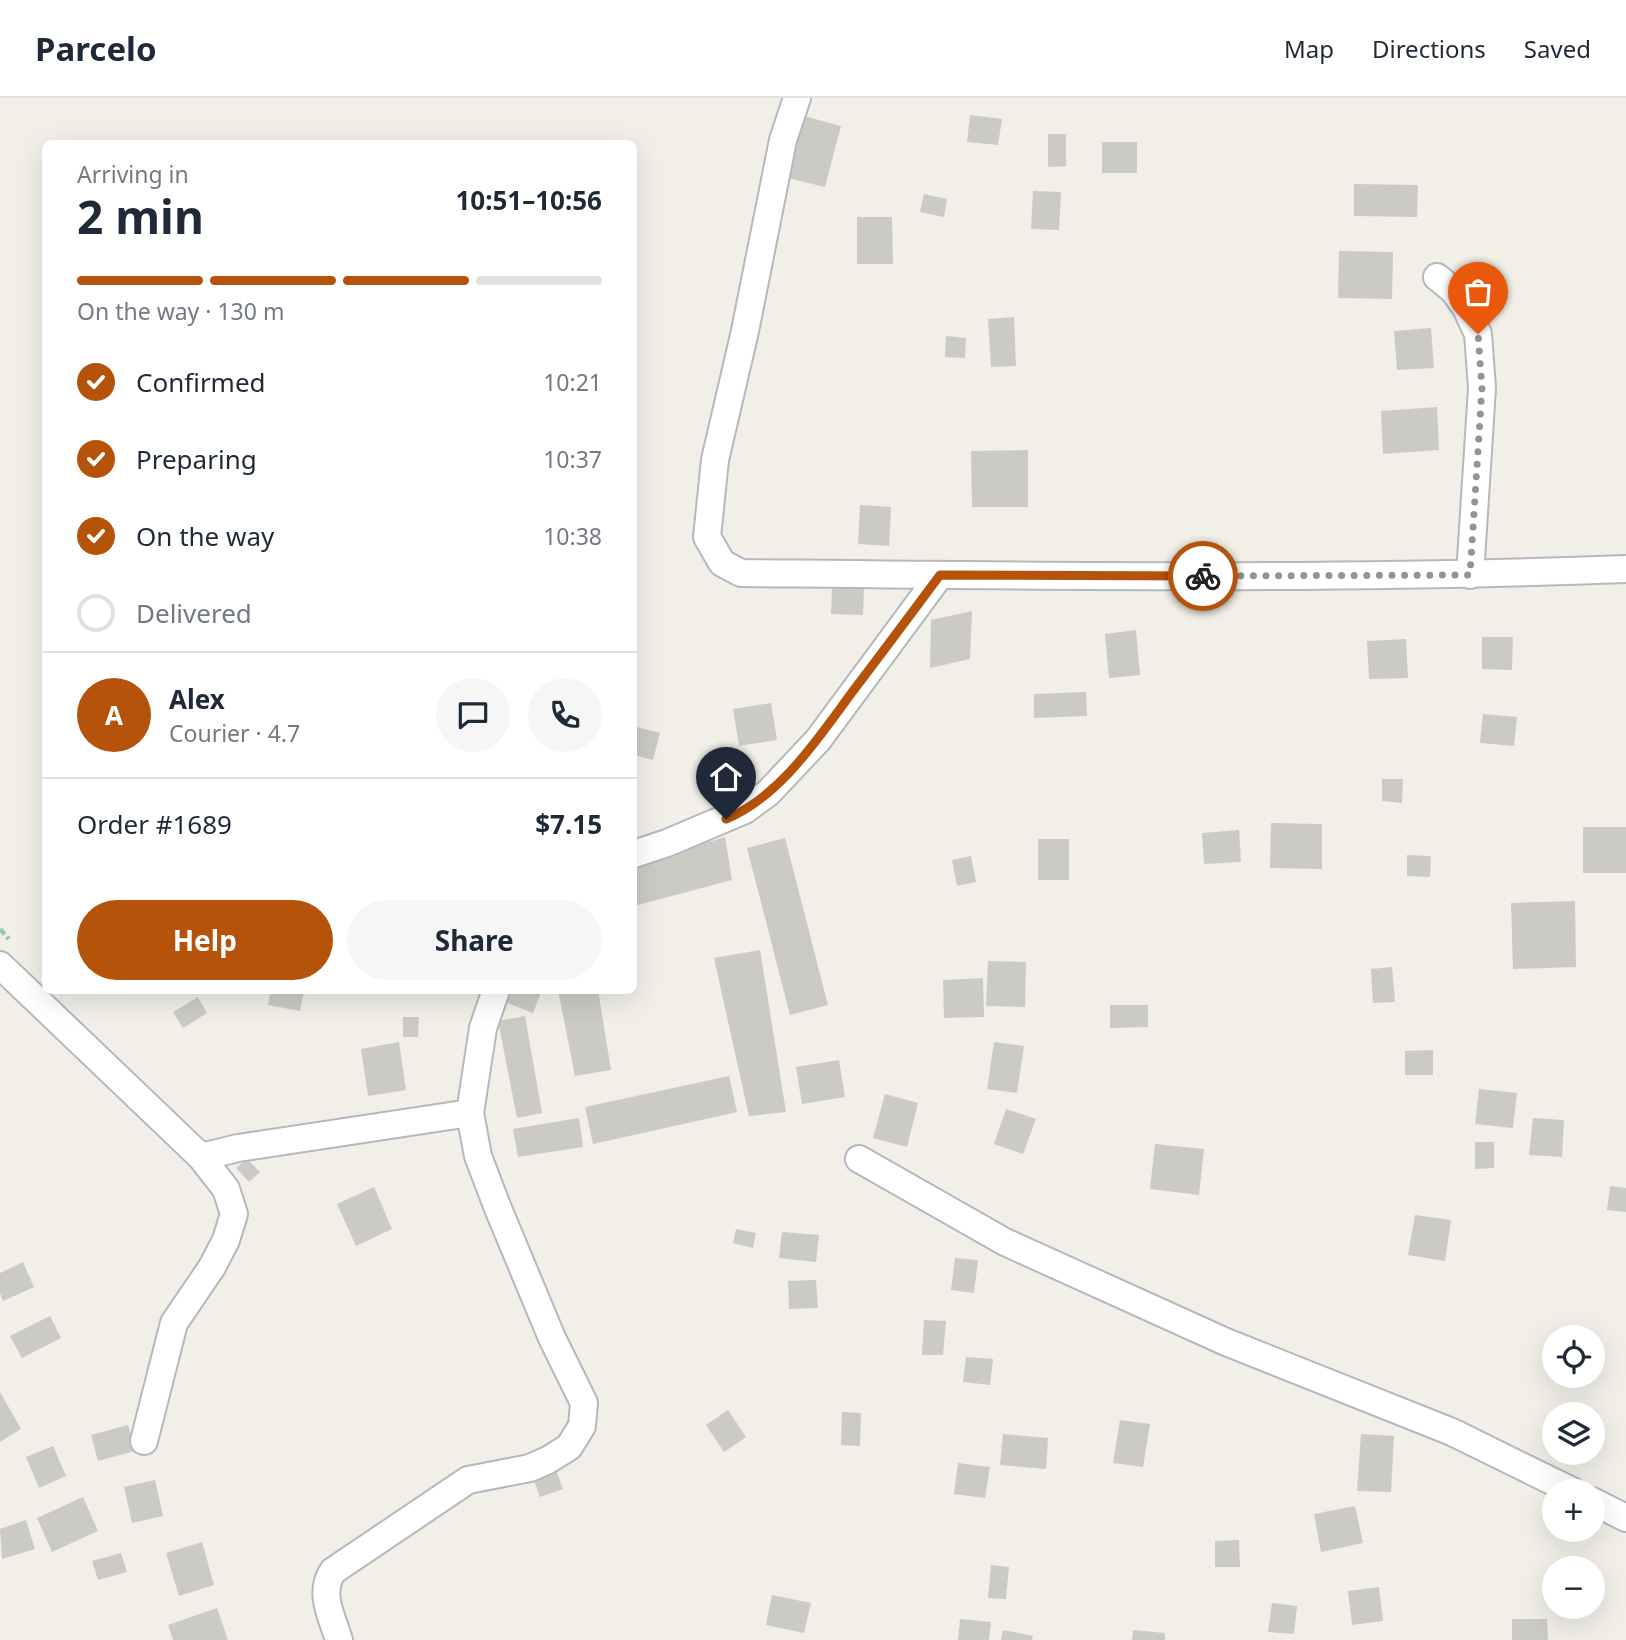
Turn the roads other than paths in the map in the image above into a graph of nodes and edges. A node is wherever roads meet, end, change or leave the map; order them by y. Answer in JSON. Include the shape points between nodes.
{"nodes":[{"id":1,"x":797,"y":98,"type":"edge"},
{"id":2,"x":1437,"y":277,"type":"dead end"},
{"id":3,"x":1626,"y":569,"type":"edge"},
{"id":4,"x":940,"y":575,"type":"junction"},
{"id":5,"x":1470,"y":575,"type":"junction"},
{"id":6,"x":637,"y":853,"type":"edge"},
{"id":7,"x":0,"y":965,"type":"edge"},
{"id":8,"x":495,"y":994,"type":"edge"},
{"id":9,"x":470,"y":1113,"type":"junction"},
{"id":10,"x":201,"y":1157,"type":"junction"},
{"id":11,"x":859,"y":1159,"type":"dead end"},
{"id":12,"x":144,"y":1441,"type":"dead end"},
{"id":13,"x":1547,"y":1479,"type":"edge"},
{"id":14,"x":1605,"y":1508,"type":"edge"},
{"id":15,"x":1626,"y":1518,"type":"edge"},
{"id":16,"x":339,"y":1640,"type":"edge"}],
"edges":[{"from":1,"to":4,"type":"street","via":[[783,139],[715,460],[707,537],[722,563],[741,573]]},
{"from":2,"to":5,"type":"street","via":[[1460,299],[1478,334],[1482,388]]},
{"from":3,"to":5,"type":"street"},
{"from":4,"to":5,"type":"street"},
{"from":4,"to":6,"type":"street","via":[[818,740],[768,793],[745,810]]},
{"from":7,"to":10,"type":"street"},
{"from":8,"to":9,"type":"street","via":[[483,1028]]},
{"from":9,"to":10,"type":"street"},
{"from":9,"to":16,"type":"street","via":[[478,1156],[497,1206],[584,1403],[582,1426],[569,1447],[548,1460],[468,1480],[332,1571],[325,1592]]},
{"from":10,"to":12,"type":"street","via":[[226,1189],[234,1214],[212,1267],[174,1323]]},
{"from":11,"to":13,"type":"street","via":[[1005,1242],[1226,1342],[1451,1432]]},
{"from":14,"to":15,"type":"street"}]}
